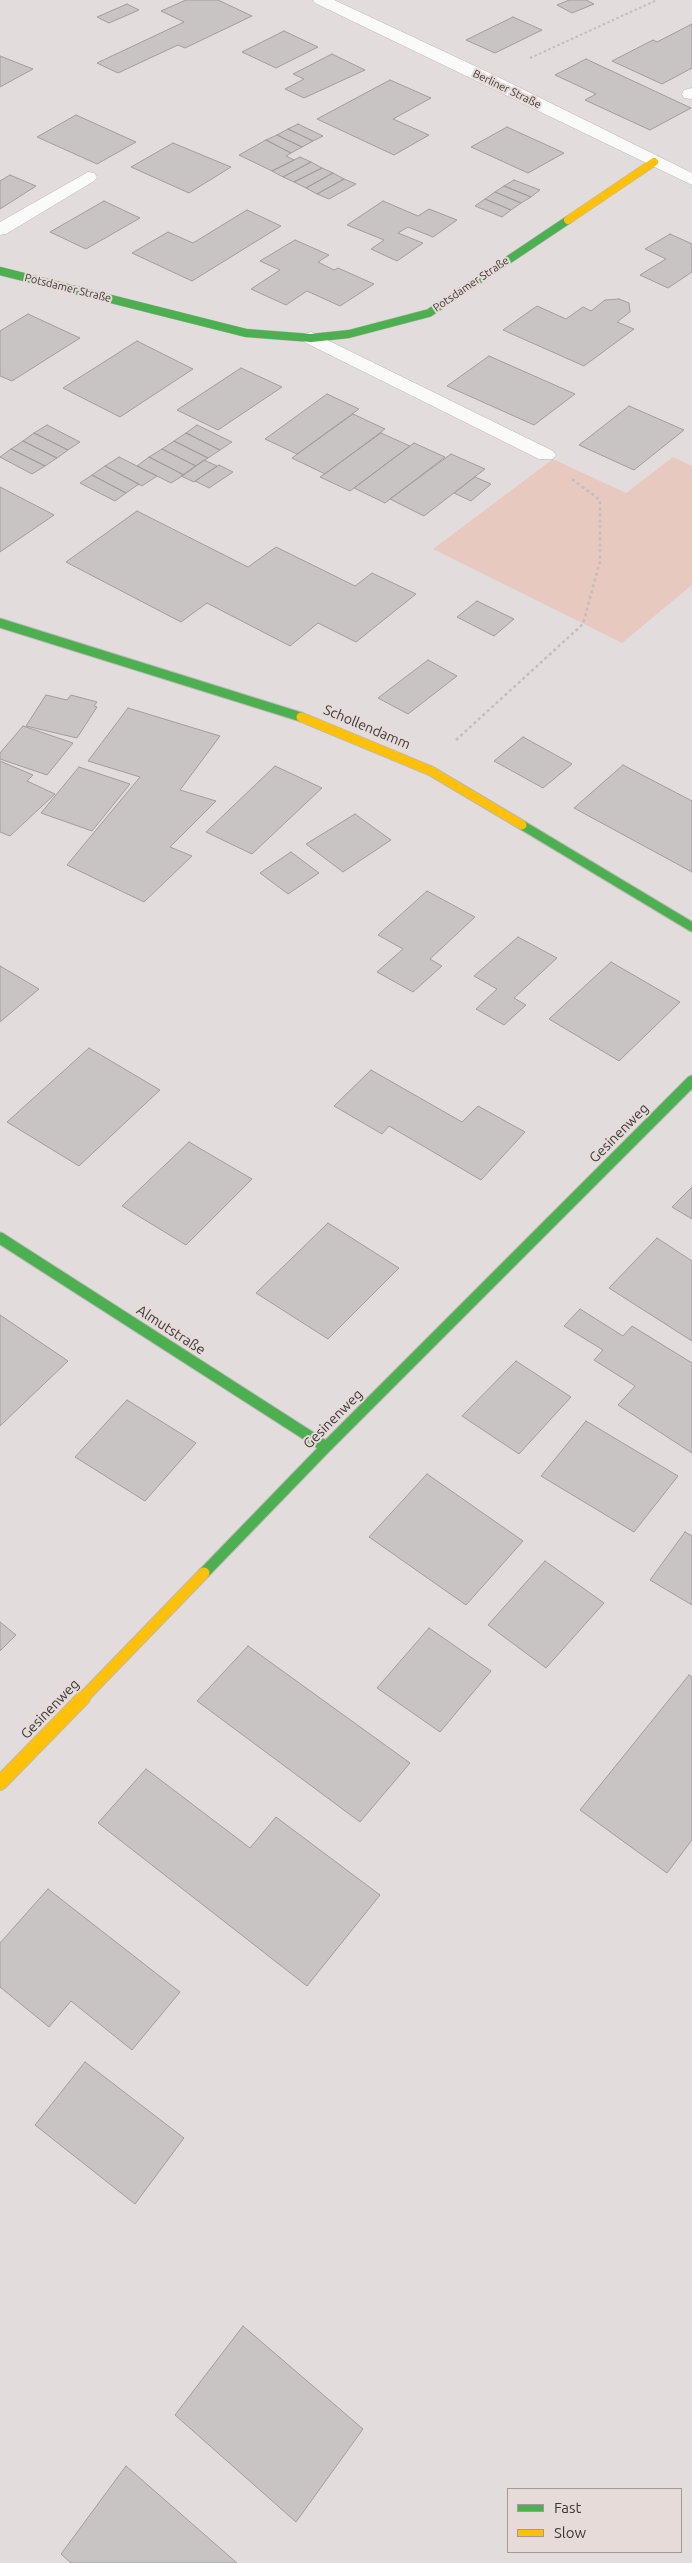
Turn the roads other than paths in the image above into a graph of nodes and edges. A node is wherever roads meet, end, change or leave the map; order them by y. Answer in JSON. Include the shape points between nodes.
{"nodes":[{"id":1,"x":322,"y":0,"type":"edge"},
{"id":2,"x":654,"y":162,"type":"junction"},
{"id":3,"x":88,"y":177,"type":"dead end"},
{"id":4,"x":692,"y":180,"type":"edge"},
{"id":5,"x":0,"y":230,"type":"edge"},
{"id":6,"x":0,"y":271,"type":"edge"},
{"id":7,"x":311,"y":338,"type":"junction"},
{"id":8,"x":546,"y":455,"type":"road end"},
{"id":9,"x":0,"y":623,"type":"edge"},
{"id":10,"x":692,"y":927,"type":"edge"},
{"id":11,"x":692,"y":1081,"type":"edge"},
{"id":12,"x":0,"y":1238,"type":"edge"},
{"id":13,"x":326,"y":1447,"type":"junction"},
{"id":14,"x":0,"y":1783,"type":"edge"}],
"edges":[{"from":1,"to":2,"type":"street","name":"Berliner Straße"},
{"from":2,"to":4,"type":"street","name":"Berliner Straße"},
{"from":2,"to":7,"type":"street","name":"Potsdamer Straße","via":[[428,313],[349,334]]},
{"from":3,"to":5,"type":"street"},
{"from":6,"to":7,"type":"street","name":"Potsdamer Straße","via":[[246,333]]},
{"from":7,"to":8,"type":"street"},
{"from":9,"to":10,"type":"street","name":"Schollendamm","via":[[320,723],[424,768]]},
{"from":11,"to":13,"type":"street","name":"Gesinenweg"},
{"from":12,"to":13,"type":"street","name":"Almutstraße"},
{"from":13,"to":14,"type":"street","name":"Gesinenweg"}]}
